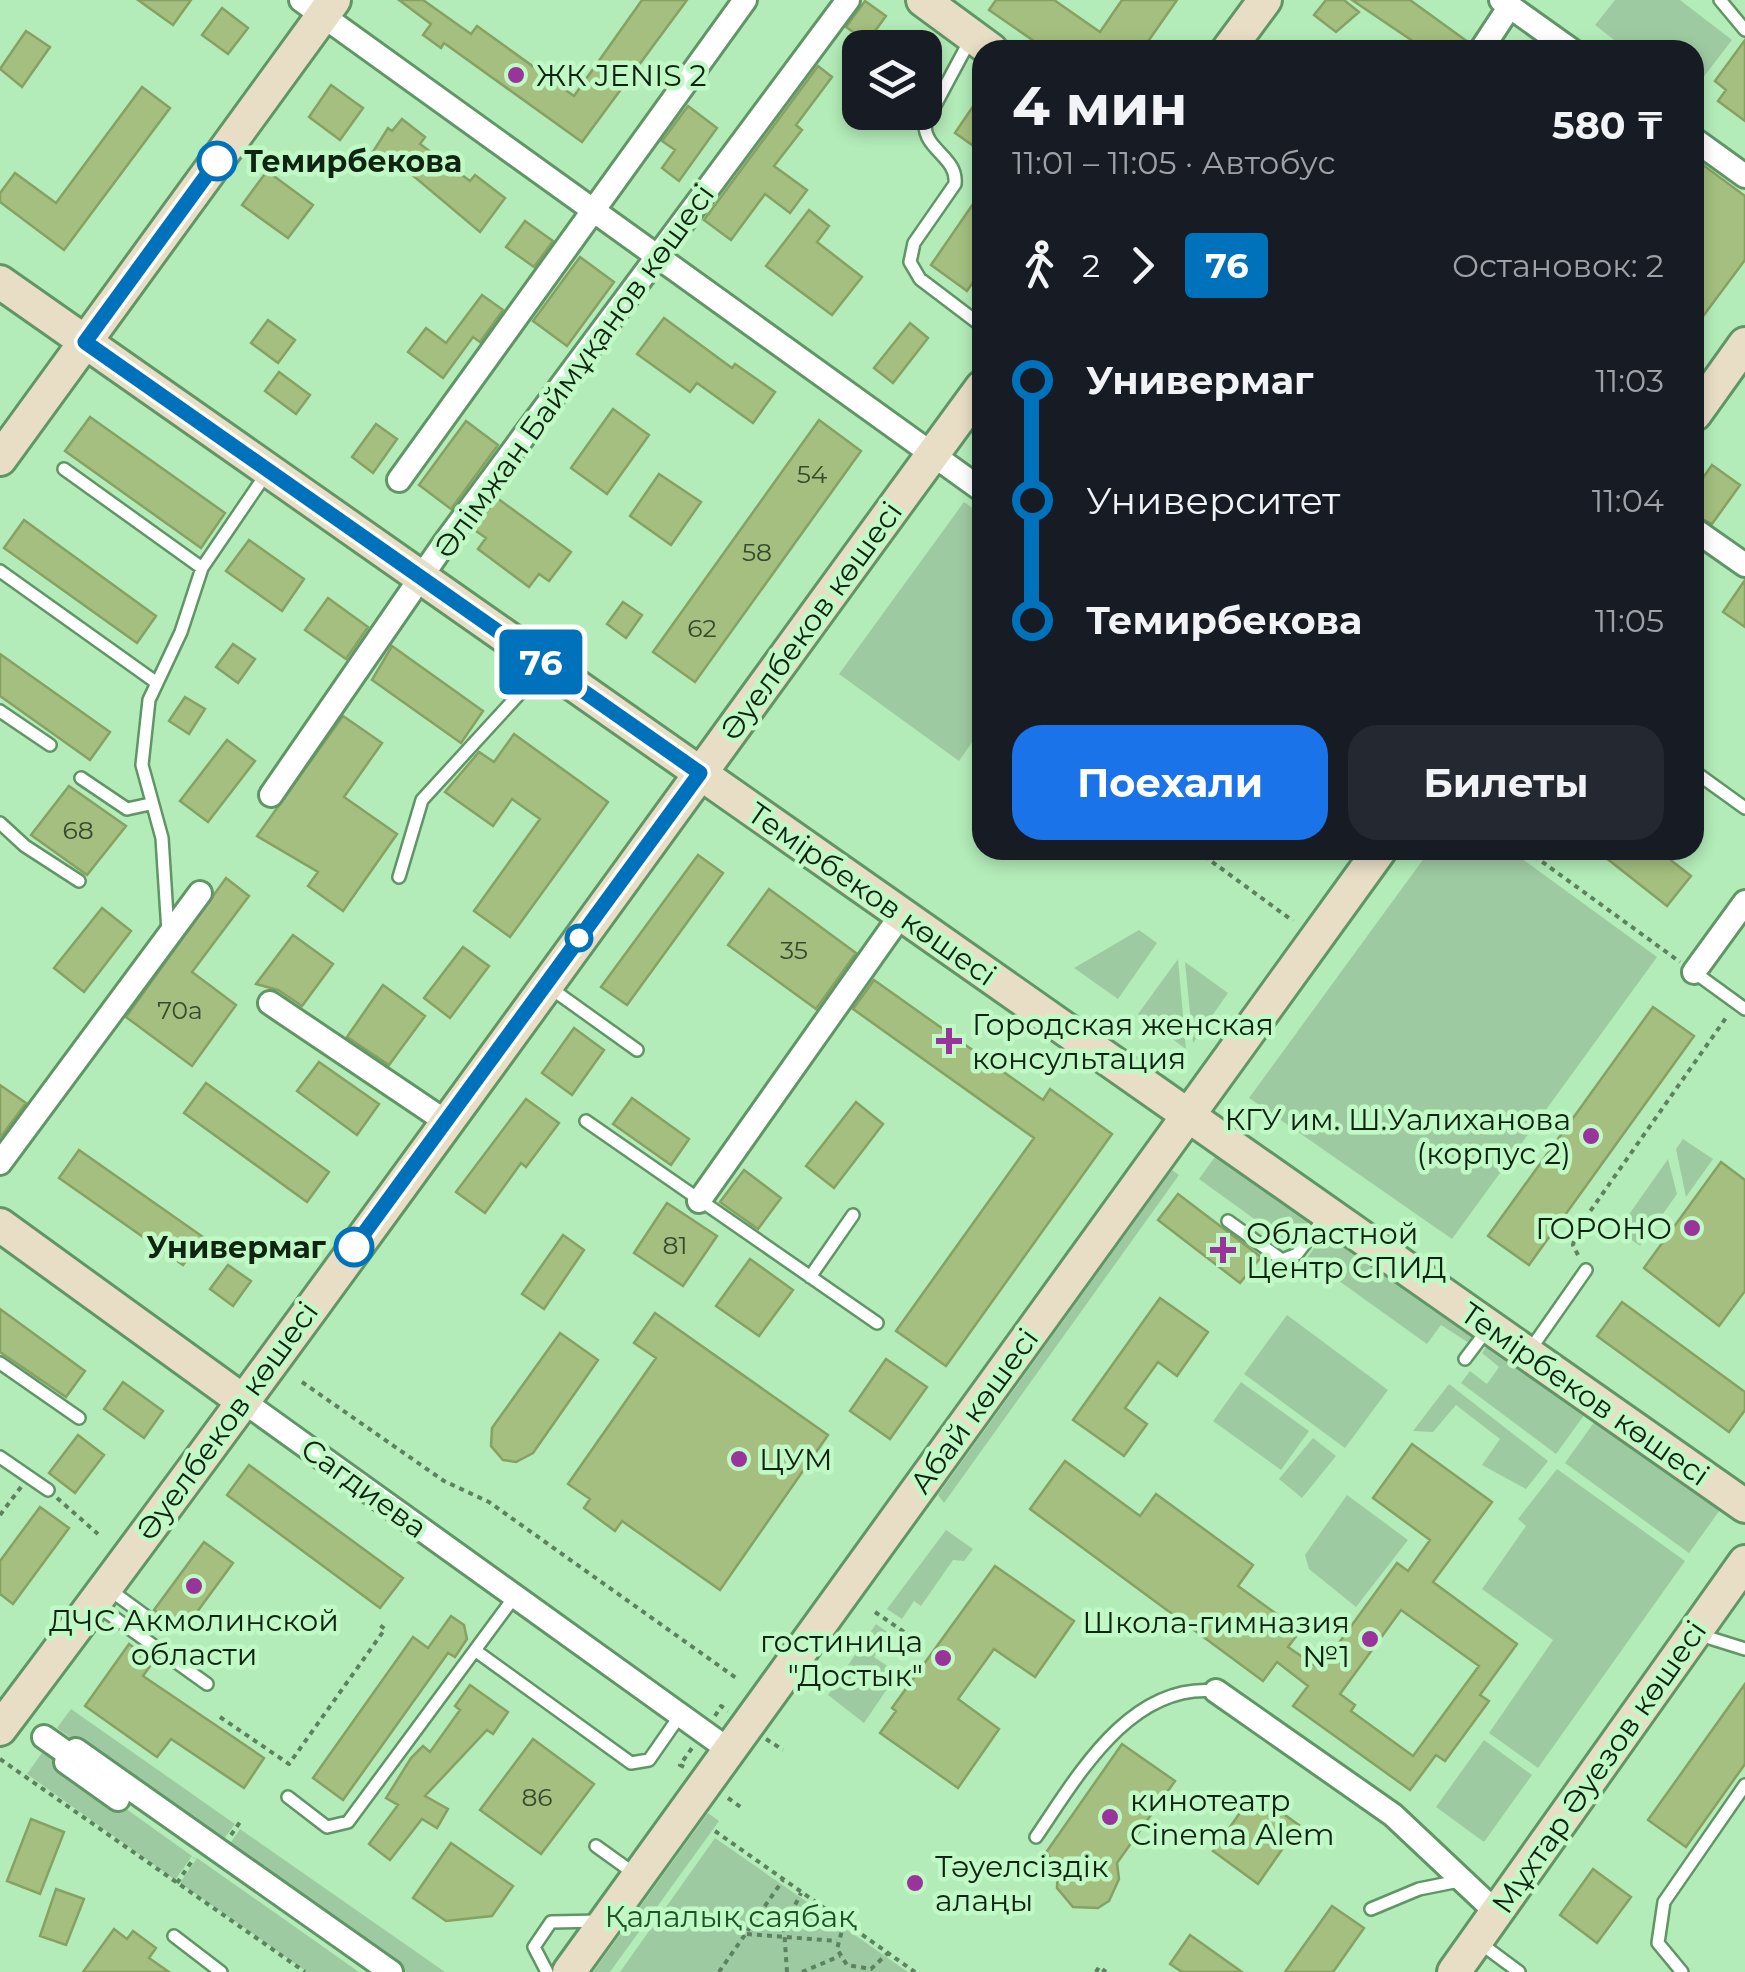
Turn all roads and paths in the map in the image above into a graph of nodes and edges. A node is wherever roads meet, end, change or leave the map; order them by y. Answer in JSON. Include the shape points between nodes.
{"nodes":[{"id":1,"x":745,"y":0,"type":"edge"},
{"id":2,"x":848,"y":0,"type":"edge"},
{"id":3,"x":923,"y":0,"type":"edge"},
{"id":4,"x":1265,"y":0,"type":"edge"},
{"id":5,"x":1720,"y":0,"type":"edge"},
{"id":6,"x":319,"y":5,"type":"edge"},
{"id":7,"x":1515,"y":5,"type":"edge"},
{"id":8,"x":1745,"y":30,"type":"edge"},
{"id":9,"x":978,"y":40,"type":"edge"},
{"id":10,"x":1235,"y":40,"type":"edge"},
{"id":11,"x":1488,"y":40,"type":"edge"},
{"id":12,"x":1558,"y":40,"type":"edge"},
{"id":13,"x":972,"y":57,"type":"edge"},
{"id":14,"x":1704,"y":146,"type":"edge"},
{"id":15,"x":1745,"y":176,"type":"edge"},
{"id":16,"x":594,"y":210,"type":"junction"},
{"id":17,"x":658,"y":255,"type":"junction"},
{"id":18,"x":0,"y":282,"type":"edge"},
{"id":19,"x":972,"y":318,"type":"edge"},
{"id":20,"x":85,"y":342,"type":"junction"},
{"id":21,"x":1745,"y":344,"type":"edge"},
{"id":22,"x":1704,"y":401,"type":"edge"},
{"id":23,"x":972,"y":402,"type":"edge"},
{"id":24,"x":932,"y":456,"type":"junction"},
{"id":25,"x":0,"y":459,"type":"edge"},
{"id":26,"x":64,"y":469,"type":"dead end"},
{"id":27,"x":268,"y":470,"type":"junction"},
{"id":28,"x":399,"y":480,"type":"dead end"},
{"id":29,"x":972,"y":483,"type":"edge"},
{"id":30,"x":1704,"y":536,"type":"edge"},
{"id":31,"x":1745,"y":566,"type":"edge"},
{"id":32,"x":202,"y":568,"type":"junction"},
{"id":33,"x":0,"y":571,"type":"edge"},
{"id":34,"x":422,"y":579,"type":"junction"},
{"id":35,"x":546,"y":665,"type":"junction"},
{"id":36,"x":157,"y":683,"type":"junction"},
{"id":37,"x":0,"y":711,"type":"edge"},
{"id":38,"x":50,"y":745,"type":"dead end"},
{"id":39,"x":700,"y":773,"type":"junction"},
{"id":40,"x":81,"y":778,"type":"dead end"},
{"id":41,"x":1704,"y":778,"type":"edge"},
{"id":42,"x":270,"y":795,"type":"dead end"},
{"id":43,"x":150,"y":804,"type":"junction"},
{"id":44,"x":1745,"y":808,"type":"edge"},
{"id":45,"x":0,"y":823,"type":"edge"},
{"id":46,"x":1210,"y":860,"type":"edge"},
{"id":47,"x":1373,"y":860,"type":"edge"},
{"id":48,"x":1540,"y":860,"type":"edge"},
{"id":49,"x":399,"y":877,"type":"dead end"},
{"id":50,"x":79,"y":881,"type":"dead end"},
{"id":51,"x":200,"y":892,"type":"dead end"},
{"id":52,"x":1745,"y":902,"type":"edge"},
{"id":53,"x":901,"y":914,"type":"junction"},
{"id":54,"x":1293,"y":921,"type":"dead end"},
{"id":55,"x":168,"y":937,"type":"junction"},
{"id":56,"x":1694,"y":972,"type":"junction"},
{"id":57,"x":545,"y":984,"type":"junction"},
{"id":58,"x":270,"y":1002,"type":"dead end"},
{"id":59,"x":1741,"y":1006,"type":"edge"},
{"id":60,"x":637,"y":1050,"type":"dead end"},
{"id":61,"x":1188,"y":1116,"type":"junction"},
{"id":62,"x":446,"y":1121,"type":"junction"},
{"id":63,"x":586,"y":1121,"type":"dead end"},
{"id":64,"x":0,"y":1162,"type":"edge"},
{"id":65,"x":699,"y":1201,"type":"junction"},
{"id":66,"x":1328,"y":1214,"type":"junction"},
{"id":67,"x":853,"y":1216,"type":"dead end"},
{"id":68,"x":1228,"y":1221,"type":"dead end"},
{"id":69,"x":0,"y":1225,"type":"edge"},
{"id":70,"x":1586,"y":1270,"type":"joint"},
{"id":71,"x":810,"y":1278,"type":"junction"},
{"id":72,"x":877,"y":1323,"type":"dead end"},
{"id":73,"x":1489,"y":1327,"type":"junction"},
{"id":74,"x":1527,"y":1353,"type":"junction"},
{"id":75,"x":1465,"y":1360,"type":"dead end"},
{"id":76,"x":0,"y":1362,"type":"edge"},
{"id":77,"x":302,"y":1382,"type":"dead end"},
{"id":78,"x":243,"y":1402,"type":"junction"},
{"id":79,"x":79,"y":1418,"type":"dead end"},
{"id":80,"x":0,"y":1457,"type":"edge"},
{"id":81,"x":28,"y":1476,"type":"junction"},
{"id":82,"x":48,"y":1490,"type":"joint"},
{"id":83,"x":1745,"y":1506,"type":"edge"},
{"id":84,"x":0,"y":1515,"type":"edge"},
{"id":85,"x":98,"y":1534,"type":"dead end"},
{"id":86,"x":1745,"y":1562,"type":"edge"},
{"id":87,"x":100,"y":1596,"type":"junction"},
{"id":88,"x":515,"y":1596,"type":"junction"},
{"id":89,"x":875,"y":1612,"type":"dead end"},
{"id":90,"x":156,"y":1622,"type":"dead end"},
{"id":91,"x":377,"y":1623,"type":"dead end"},
{"id":92,"x":1694,"y":1633,"type":"junction"},
{"id":93,"x":910,"y":1636,"type":"dead end"},
{"id":94,"x":1745,"y":1649,"type":"edge"},
{"id":95,"x":476,"y":1651,"type":"junction"},
{"id":96,"x":739,"y":1680,"type":"dead end"},
{"id":97,"x":207,"y":1684,"type":"dead end"},
{"id":98,"x":1216,"y":1691,"type":"joint"},
{"id":99,"x":680,"y":1714,"type":"junction"},
{"id":100,"x":220,"y":1717,"type":"dead end"},
{"id":101,"x":0,"y":1729,"type":"edge"},
{"id":102,"x":44,"y":1737,"type":"dead end"},
{"id":103,"x":766,"y":1738,"type":"dead end"},
{"id":104,"x":729,"y":1750,"type":"junction"},
{"id":105,"x":782,"y":1750,"type":"dead end"},
{"id":106,"x":0,"y":1759,"type":"edge"},
{"id":107,"x":1745,"y":1785,"type":"edge"},
{"id":108,"x":724,"y":1796,"type":"dead end"},
{"id":109,"x":288,"y":1797,"type":"dead end"},
{"id":110,"x":742,"y":1808,"type":"dead end"},
{"id":111,"x":716,"y":1832,"type":"dead end"},
{"id":112,"x":1036,"y":1837,"type":"dead end"},
{"id":113,"x":596,"y":1846,"type":"dead end"},
{"id":114,"x":201,"y":1851,"type":"junction"},
{"id":115,"x":638,"y":1876,"type":"junction"},
{"id":116,"x":784,"y":1880,"type":"junction"},
{"id":117,"x":1459,"y":1881,"type":"junction"},
{"id":118,"x":177,"y":1883,"type":"junction"},
{"id":119,"x":802,"y":1893,"type":"junction"},
{"id":120,"x":1371,"y":1909,"type":"dead end"},
{"id":121,"x":1496,"y":1912,"type":"junction"},
{"id":122,"x":606,"y":1922,"type":"junction"},
{"id":123,"x":845,"y":1923,"type":"junction"},
{"id":124,"x":746,"y":1934,"type":"junction"},
{"id":125,"x":174,"y":1936,"type":"dead end"},
{"id":126,"x":783,"y":1937,"type":"junction"},
{"id":127,"x":837,"y":1941,"type":"junction"},
{"id":128,"x":1476,"y":1941,"type":"junction"},
{"id":129,"x":334,"y":1942,"type":"junction"},
{"id":130,"x":888,"y":1953,"type":"junction"},
{"id":131,"x":840,"y":1956,"type":"junction"},
{"id":132,"x":847,"y":1965,"type":"junction"},
{"id":133,"x":872,"y":1970,"type":"edge"},
{"id":134,"x":861,"y":1971,"type":"edge"},
{"id":135,"x":221,"y":1972,"type":"edge"},
{"id":136,"x":305,"y":1972,"type":"edge"},
{"id":137,"x":365,"y":1972,"type":"edge"},
{"id":138,"x":391,"y":1972,"type":"edge"},
{"id":139,"x":546,"y":1972,"type":"edge"},
{"id":140,"x":569,"y":1972,"type":"edge"},
{"id":141,"x":719,"y":1972,"type":"edge"},
{"id":142,"x":787,"y":1972,"type":"edge"},
{"id":143,"x":802,"y":1972,"type":"edge"},
{"id":144,"x":842,"y":1972,"type":"edge"},
{"id":145,"x":915,"y":1972,"type":"edge"},
{"id":146,"x":1096,"y":1972,"type":"edge"},
{"id":147,"x":1106,"y":1972,"type":"edge"},
{"id":148,"x":1454,"y":1972,"type":"edge"},
{"id":149,"x":1520,"y":1972,"type":"edge"},
{"id":150,"x":1682,"y":1972,"type":"edge"}],
"edges":[{"from":1,"to":16,"type":"street"},
{"from":2,"to":17,"type":"street","name":"Әлімжан Баймұқанов көшесі"},
{"from":3,"to":9,"type":"street"},
{"from":4,"to":10,"type":"street"},
{"from":5,"to":8,"type":"lane"},
{"from":6,"to":16,"type":"street"},
{"from":6,"to":20,"type":"street"},
{"from":7,"to":11,"type":"street"},
{"from":7,"to":12,"type":"street"},
{"from":13,"to":19,"type":"lane","via":[[925,124],[926,138],[956,178],[914,243],[910,262],[920,279]]},
{"from":14,"to":15,"type":"street"},
{"from":16,"to":17,"type":"street"},
{"from":16,"to":28,"type":"street"},
{"from":17,"to":24,"type":"street"},
{"from":17,"to":34,"type":"street","name":"Әлімжан Баймұқанов көшесі"},
{"from":18,"to":20,"type":"street","name":"Темірбеков көшесі"},
{"from":20,"to":25,"type":"street"},
{"from":20,"to":27,"type":"street","name":"Темірбеков көшесі"},
{"from":21,"to":22,"type":"street"},
{"from":23,"to":24,"type":"street","name":"Әуелбеков көшесі"},
{"from":24,"to":29,"type":"street"},
{"from":24,"to":39,"type":"street","name":"Әуелбеков көшесі"},
{"from":26,"to":32,"type":"lane"},
{"from":27,"to":32,"type":"lane"},
{"from":27,"to":34,"type":"street","name":"Темірбеков көшесі"},
{"from":30,"to":31,"type":"street"},
{"from":32,"to":36,"type":"lane"},
{"from":33,"to":36,"type":"lane"},
{"from":34,"to":35,"type":"street","name":"Темірбеков көшесі"},
{"from":34,"to":42,"type":"street","name":"Әлімжан Баймұқанов көшесі"},
{"from":35,"to":39,"type":"street","name":"Темірбеков көшесі"},
{"from":35,"to":49,"type":"lane","via":[[422,800]]},
{"from":36,"to":43,"type":"lane","via":[[142,766]]},
{"from":37,"to":38,"type":"lane"},
{"from":39,"to":53,"type":"street","name":"Темірбеков көшесі"},
{"from":39,"to":57,"type":"street","name":"Әуелбеков көшесі"},
{"from":40,"to":43,"type":"lane","via":[[127,810]]},
{"from":41,"to":44,"type":"lane"},
{"from":43,"to":55,"type":"lane","via":[[162,838]]},
{"from":45,"to":50,"type":"lane"},
{"from":46,"to":54,"type":"path"},
{"from":47,"to":61,"type":"street","name":"Абай көшесі"},
{"from":48,"to":56,"type":"path"},
{"from":51,"to":55,"type":"street"},
{"from":52,"to":56,"type":"street"},
{"from":53,"to":61,"type":"street","name":"Темірбеков көшесі"},
{"from":53,"to":65,"type":"street"},
{"from":55,"to":64,"type":"street"},
{"from":56,"to":59,"type":"lane"},
{"from":57,"to":60,"type":"lane"},
{"from":57,"to":62,"type":"street","name":"Әуелбеков көшесі"},
{"from":58,"to":62,"type":"street"},
{"from":59,"to":70,"type":"path","via":[[1577,1230],[1572,1244]]},
{"from":61,"to":66,"type":"street","name":"Темірбеков көшесі"},
{"from":61,"to":104,"type":"street","name":"Абай көшесі"},
{"from":62,"to":78,"type":"street","name":"Әуелбеков көшесі"},
{"from":63,"to":65,"type":"lane"},
{"from":65,"to":71,"type":"lane"},
{"from":66,"to":68,"type":"lane","via":[[1297,1254],[1282,1260]]},
{"from":66,"to":73,"type":"street","name":"Темірбеков көшесі"},
{"from":67,"to":71,"type":"lane"},
{"from":69,"to":78,"type":"street","name":"Сагдиева"},
{"from":70,"to":74,"type":"lane"},
{"from":71,"to":72,"type":"lane"},
{"from":73,"to":74,"type":"street","name":"Темірбеков көшесі"},
{"from":73,"to":75,"type":"lane"},
{"from":74,"to":83,"type":"street","name":"Темірбеков көшесі"},
{"from":76,"to":79,"type":"lane"},
{"from":77,"to":96,"type":"path","via":[[444,1481],[489,1502]]},
{"from":78,"to":87,"type":"street","name":"Әуелбеков көшесі"},
{"from":78,"to":88,"type":"street","name":"Сагдиева"},
{"from":80,"to":81,"type":"lane"},
{"from":81,"to":82,"type":"lane"},
{"from":81,"to":84,"type":"path"},
{"from":82,"to":85,"type":"path"},
{"from":86,"to":92,"type":"street","name":"Мұхтар Әуезов көшесі"},
{"from":87,"to":90,"type":"lane"},
{"from":87,"to":97,"type":"lane"},
{"from":87,"to":101,"type":"street","name":"Әуелбеков көшесі"},
{"from":88,"to":95,"type":"lane"},
{"from":88,"to":99,"type":"street","name":"Сагдиева"},
{"from":89,"to":93,"type":"path"},
{"from":91,"to":100,"type":"path","via":[[385,1628],[289,1764]]},
{"from":92,"to":94,"type":"lane"},
{"from":92,"to":121,"type":"street","name":"Мұхтар Әуезов көшесі"},
{"from":95,"to":99,"type":"lane","via":[[631,1763],[648,1760]]},
{"from":95,"to":109,"type":"lane","via":[[348,1822],[327,1827]]},
{"from":98,"to":112,"type":"lane","via":[[1170,1698],[1118,1730],[1094,1753]]},
{"from":98,"to":117,"type":"street","via":[[1394,1815]]},
{"from":99,"to":104,"type":"street","name":"Сагдиева"},
{"from":102,"to":114,"type":"street","via":[[71,1756],[66,1762]]},
{"from":103,"to":105,"type":"path"},
{"from":104,"to":115,"type":"street","name":"Абай көшесі"},
{"from":106,"to":118,"type":"path"},
{"from":107,"to":150,"type":"lane","via":[[1659,1916],[1658,1943]]},
{"from":108,"to":110,"type":"path"},
{"from":111,"to":116,"type":"path"},
{"from":113,"to":115,"type":"lane"},
{"from":114,"to":118,"type":"path"},
{"from":114,"to":129,"type":"street"},
{"from":115,"to":122,"type":"street","name":"Абай көшесі"},
{"from":116,"to":119,"type":"path"},
{"from":116,"to":124,"type":"path"},
{"from":117,"to":120,"type":"lane"},
{"from":117,"to":121,"type":"street"},
{"from":118,"to":136,"type":"path"},
{"from":119,"to":123,"type":"path"},
{"from":119,"to":126,"type":"path"},
{"from":121,"to":128,"type":"street","name":"Мұхтар Әуезов көшесі"},
{"from":122,"to":139,"type":"lane","via":[[553,1920],[534,1947]]},
{"from":122,"to":140,"type":"street","name":"Абай көшесі"},
{"from":123,"to":127,"type":"path"},
{"from":123,"to":130,"type":"path"},
{"from":124,"to":126,"type":"path"},
{"from":124,"to":141,"type":"path"},
{"from":125,"to":135,"type":"lane"},
{"from":126,"to":127,"type":"path"},
{"from":126,"to":142,"type":"path"},
{"from":127,"to":131,"type":"path"},
{"from":128,"to":148,"type":"street","name":"Мұхтар Әуезов көшесі"},
{"from":128,"to":149,"type":"lane"},
{"from":129,"to":137,"type":"street"},
{"from":129,"to":138,"type":"street"},
{"from":130,"to":133,"type":"path"},
{"from":130,"to":145,"type":"path"},
{"from":131,"to":132,"type":"path"},
{"from":131,"to":143,"type":"path"},
{"from":132,"to":134,"type":"path"},
{"from":132,"to":144,"type":"path"},
{"from":133,"to":134,"type":"path"},
{"from":146,"to":147,"type":"path"}]}
